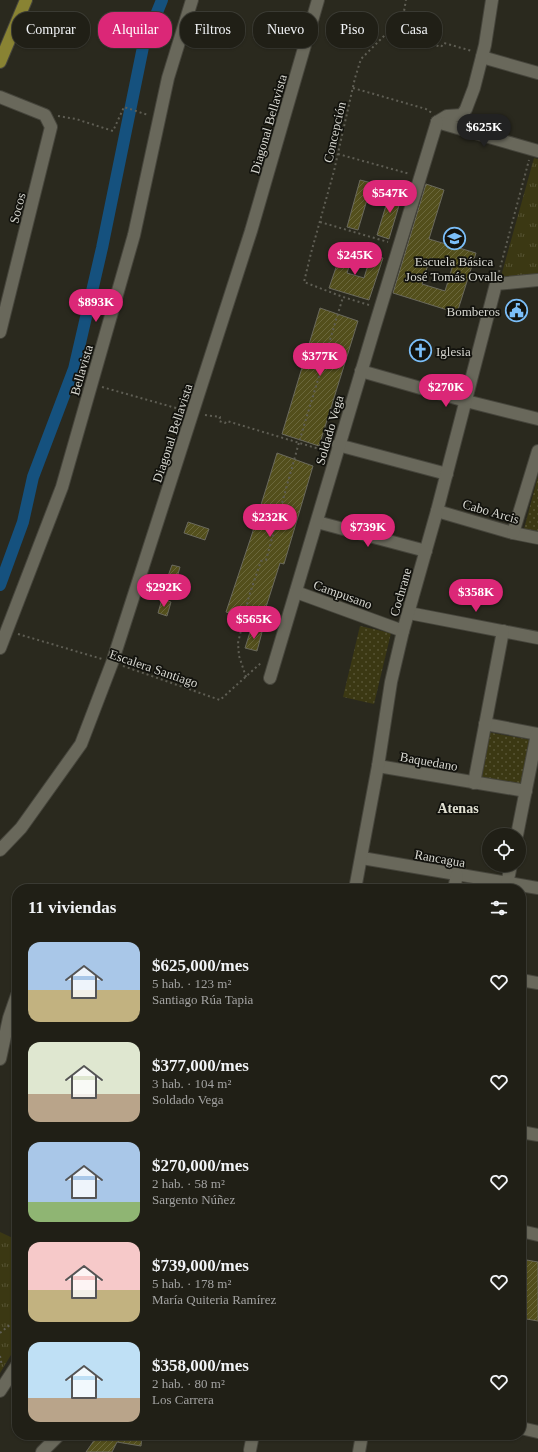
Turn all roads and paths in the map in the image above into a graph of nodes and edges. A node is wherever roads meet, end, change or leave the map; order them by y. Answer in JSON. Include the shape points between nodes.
{"nodes":[{"id":1,"x":26,"y":0,"type":"edge"},
{"id":2,"x":192,"y":0,"type":"edge"},
{"id":3,"x":318,"y":0,"type":"edge"},
{"id":4,"x":406,"y":0,"type":"edge"},
{"id":5,"x":492,"y":0,"type":"edge"},
{"id":6,"x":404,"y":12,"type":"edge"},
{"id":7,"x":386,"y":33,"type":"edge"},
{"id":8,"x":442,"y":46,"type":"edge"},
{"id":9,"x":483,"y":56,"type":"junction"},
{"id":10,"x":0,"y":62,"type":"edge"},
{"id":11,"x":538,"y":73,"type":"edge"},
{"id":12,"x":353,"y":88,"type":"junction"},
{"id":13,"x":0,"y":97,"type":"edge"},
{"id":14,"x":45,"y":114,"type":"junction"},
{"id":15,"x":148,"y":114,"type":"dead end"},
{"id":16,"x":439,"y":121,"type":"junction"},
{"id":17,"x":535,"y":150,"type":"edge"},
{"id":18,"x":338,"y":154,"type":"junction"},
{"id":19,"x":420,"y":177,"type":"junction"},
{"id":20,"x":320,"y":222,"type":"junction"},
{"id":21,"x":399,"y":245,"type":"junction"},
{"id":22,"x":538,"y":280,"type":"edge"},
{"id":23,"x":496,"y":284,"type":"junction"},
{"id":24,"x":343,"y":297,"type":"junction"},
{"id":25,"x":380,"y":308,"type":"junction"},
{"id":26,"x":0,"y":332,"type":"edge"},
{"id":27,"x":361,"y":371,"type":"junction"},
{"id":28,"x":92,"y":384,"type":"junction"},
{"id":29,"x":466,"y":401,"type":"junction"},
{"id":30,"x":193,"y":413,"type":"junction"},
{"id":31,"x":538,"y":419,"type":"edge"},
{"id":32,"x":299,"y":443,"type":"junction"},
{"id":33,"x":337,"y":450,"type":"junction"},
{"id":34,"x":538,"y":451,"type":"edge"},
{"id":35,"x":447,"y":474,"type":"junction"},
{"id":36,"x":437,"y":510,"type":"junction"},
{"id":37,"x":317,"y":522,"type":"junction"},
{"id":38,"x":513,"y":533,"type":"junction"},
{"id":39,"x":538,"y":538,"type":"edge"},
{"id":40,"x":426,"y":551,"type":"junction"},
{"id":41,"x":296,"y":592,"type":"junction"},
{"id":42,"x":408,"y":613,"type":"junction"},
{"id":43,"x":6,"y":630,"type":"junction"},
{"id":44,"x":403,"y":631,"type":"junction"},
{"id":45,"x":503,"y":631,"type":"junction"},
{"id":46,"x":538,"y":638,"type":"edge"},
{"id":47,"x":0,"y":648,"type":"edge"},
{"id":48,"x":112,"y":662,"type":"junction"},
{"id":49,"x":263,"y":662,"type":"dead end"},
{"id":50,"x":246,"y":677,"type":"junction"},
{"id":51,"x":270,"y":678,"type":"dead end"},
{"id":52,"x":485,"y":724,"type":"junction"},
{"id":53,"x":538,"y":734,"type":"edge"},
{"id":54,"x":378,"y":766,"type":"junction"},
{"id":55,"x":474,"y":783,"type":"junction"},
{"id":56,"x":526,"y":791,"type":"junction"},
{"id":57,"x":518,"y":828,"type":"edge"},
{"id":58,"x":0,"y":850,"type":"edge"},
{"id":59,"x":362,"y":858,"type":"junction"},
{"id":60,"x":510,"y":872,"type":"edge"},
{"id":61,"x":457,"y":874,"type":"junction"},
{"id":62,"x":356,"y":884,"type":"edge"},
{"id":63,"x":455,"y":884,"type":"edge"},
{"id":64,"x":507,"y":884,"type":"joint"},
{"id":65,"x":526,"y":886,"type":"edge"},
{"id":66,"x":538,"y":888,"type":"edge"},
{"id":67,"x":526,"y":981,"type":"edge"},
{"id":68,"x":538,"y":983,"type":"edge"},
{"id":69,"x":12,"y":1009,"type":"edge"},
{"id":70,"x":0,"y":1058,"type":"edge"},
{"id":71,"x":526,"y":1133,"type":"edge"},
{"id":72,"x":538,"y":1135,"type":"edge"},
{"id":73,"x":526,"y":1232,"type":"edge"},
{"id":74,"x":538,"y":1235,"type":"edge"},
{"id":75,"x":12,"y":1323,"type":"edge"},
{"id":76,"x":0,"y":1333,"type":"edge"},
{"id":77,"x":12,"y":1373,"type":"edge"},
{"id":78,"x":0,"y":1391,"type":"edge"},
{"id":79,"x":526,"y":1429,"type":"edge"},
{"id":80,"x":538,"y":1432,"type":"edge"},
{"id":81,"x":54,"y":1440,"type":"edge"},
{"id":82,"x":252,"y":1440,"type":"edge"},
{"id":83,"x":361,"y":1440,"type":"edge"},
{"id":84,"x":250,"y":1450,"type":"dead end"},
{"id":85,"x":42,"y":1452,"type":"edge"},
{"id":86,"x":359,"y":1452,"type":"edge"}],
"edges":[{"from":1,"to":10,"type":"main road"},
{"from":2,"to":28,"type":"street","name":"Bellavista","via":[[168,78],[134,235]]},
{"from":3,"to":30,"type":"street","name":"Diagonal Bellavista","via":[[251,231]]},
{"from":4,"to":6,"type":"path","name":"Concepción"},
{"from":5,"to":9,"type":"street"},
{"from":7,"to":12,"type":"path","name":"Concepción","via":[[361,60]]},
{"from":8,"to":9,"type":"path","via":[[444,43]]},
{"from":9,"to":11,"type":"street"},
{"from":9,"to":16,"type":"street","via":[[474,88],[462,115],[447,116]]},
{"from":12,"to":16,"type":"path","via":[[426,109]]},
{"from":12,"to":18,"type":"path","name":"Concepción"},
{"from":13,"to":14,"type":"street"},
{"from":14,"to":15,"type":"path","via":[[76,119],[113,131],[124,107]]},
{"from":14,"to":26,"type":"street","name":"Socos","via":[[51,127]]},
{"from":16,"to":17,"type":"street"},
{"from":16,"to":19,"type":"street","name":"Soldado Vega"},
{"from":17,"to":23,"type":"path"},
{"from":18,"to":19,"type":"path"},
{"from":18,"to":20,"type":"path","name":"Concepción"},
{"from":19,"to":21,"type":"street","name":"Soldado Vega"},
{"from":20,"to":21,"type":"path"},
{"from":20,"to":24,"type":"path","name":"Concepción","via":[[304,282]]},
{"from":21,"to":25,"type":"street","name":"Soldado Vega"},
{"from":22,"to":23,"type":"street"},
{"from":23,"to":29,"type":"street","name":"Cochrane"},
{"from":24,"to":25,"type":"path"},
{"from":24,"to":32,"type":"path"},
{"from":25,"to":27,"type":"street","name":"Soldado Vega"},
{"from":27,"to":29,"type":"street"},
{"from":27,"to":33,"type":"street","name":"Soldado Vega"},
{"from":28,"to":30,"type":"path"},
{"from":28,"to":43,"type":"street","name":"Bellavista","via":[[62,487]]},
{"from":29,"to":31,"type":"street"},
{"from":29,"to":35,"type":"street","name":"Cochrane"},
{"from":30,"to":32,"type":"path","via":[[220,417],[219,421],[225,423],[227,421]]},
{"from":30,"to":48,"type":"street","name":"Diagonal Bellavista"},
{"from":32,"to":33,"type":"path"},
{"from":32,"to":50,"type":"path","via":[[266,560],[261,561],[249,596],[238,643],[239,656]]},
{"from":33,"to":35,"type":"street"},
{"from":33,"to":37,"type":"street","name":"Soldado Vega"},
{"from":34,"to":38,"type":"street"},
{"from":35,"to":36,"type":"street","name":"Cochrane"},
{"from":36,"to":38,"type":"street","name":"Cabo Arcis"},
{"from":36,"to":40,"type":"street","name":"Cochrane"},
{"from":37,"to":40,"type":"street"},
{"from":37,"to":41,"type":"street","name":"Soldado Vega"},
{"from":38,"to":39,"type":"street","name":"Cabo Arcis"},
{"from":40,"to":42,"type":"street","name":"Cochrane"},
{"from":41,"to":44,"type":"street","name":"Campusano"},
{"from":41,"to":51,"type":"street","name":"Soldado Vega"},
{"from":42,"to":44,"type":"street","name":"Cochrane"},
{"from":42,"to":45,"type":"street"},
{"from":43,"to":47,"type":"street","name":"Bellavista"},
{"from":43,"to":48,"type":"path","name":"Escalera Santiago"},
{"from":44,"to":54,"type":"street","name":"Cochrane","via":[[391,682]]},
{"from":45,"to":46,"type":"street"},
{"from":45,"to":52,"type":"street","name":"Baquedano"},
{"from":48,"to":50,"type":"path","name":"Escalera Santiago","via":[[220,700]]},
{"from":48,"to":58,"type":"street","name":"Diagonal Bellavista","via":[[81,744],[21,828]]},
{"from":49,"to":50,"type":"path","name":"Escalera Santiago"},
{"from":52,"to":53,"type":"street"},
{"from":52,"to":55,"type":"street","name":"Baquedano"},
{"from":53,"to":56,"type":"street"},
{"from":54,"to":55,"type":"street","name":"Baquedano"},
{"from":54,"to":59,"type":"street","name":"Cochrane"},
{"from":55,"to":56,"type":"street","name":"Baquedano"},
{"from":56,"to":57,"type":"street"},
{"from":59,"to":61,"type":"street","name":"Rancagua"},
{"from":59,"to":62,"type":"street","name":"Cochrane"},
{"from":60,"to":64,"type":"street"},
{"from":61,"to":63,"type":"street"},
{"from":61,"to":64,"type":"street","name":"Rancagua"},
{"from":65,"to":66,"type":"street","name":"Rancagua"},
{"from":67,"to":68,"type":"street"},
{"from":69,"to":70,"type":"street"},
{"from":71,"to":72,"type":"street"},
{"from":73,"to":74,"type":"street"},
{"from":75,"to":76,"type":"path"},
{"from":77,"to":78,"type":"street"},
{"from":79,"to":80,"type":"street"},
{"from":81,"to":85,"type":"street"},
{"from":82,"to":84,"type":"street"},
{"from":83,"to":86,"type":"street"}]}
